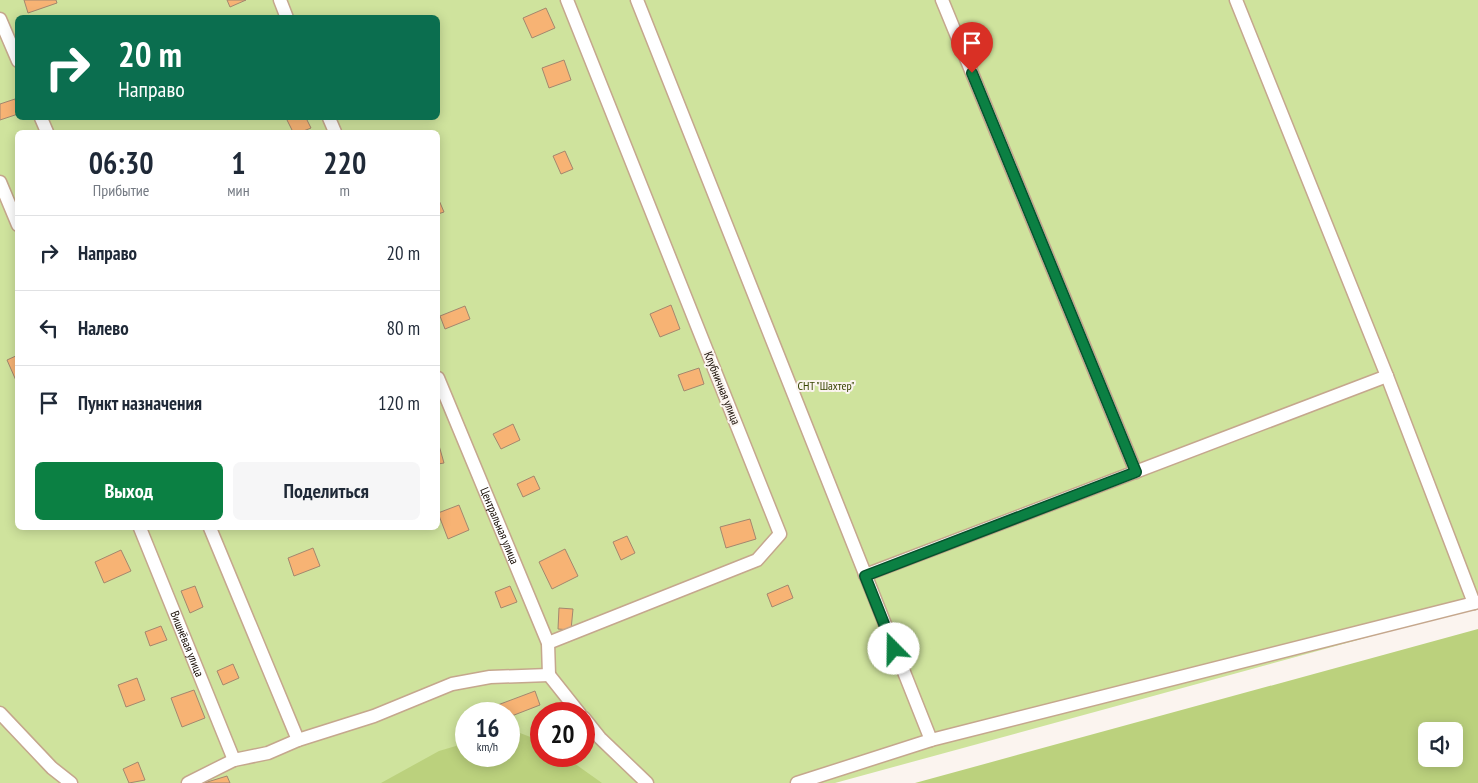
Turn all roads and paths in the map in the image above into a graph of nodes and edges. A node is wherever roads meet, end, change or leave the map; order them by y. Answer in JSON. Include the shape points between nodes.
{"nodes":[{"id":1,"x":280,"y":0,"type":"edge"},
{"id":2,"x":567,"y":0,"type":"edge"},
{"id":3,"x":637,"y":0,"type":"edge"},
{"id":4,"x":942,"y":0,"type":"edge"},
{"id":5,"x":1236,"y":0,"type":"edge"},
{"id":6,"x":287,"y":15,"type":"edge"},
{"id":7,"x":0,"y":19,"type":"edge"},
{"id":8,"x":15,"y":54,"type":"edge"},
{"id":9,"x":0,"y":182,"type":"edge"},
{"id":10,"x":15,"y":218,"type":"edge"},
{"id":11,"x":1387,"y":376,"type":"junction"},
{"id":12,"x":440,"y":383,"type":"edge"},
{"id":13,"x":1136,"y":472,"type":"junction"},
{"id":14,"x":141,"y":530,"type":"edge"},
{"id":15,"x":211,"y":530,"type":"edge"},
{"id":16,"x":865,"y":576,"type":"junction"},
{"id":17,"x":1476,"y":603,"type":"edge"},
{"id":18,"x":548,"y":643,"type":"junction"},
{"id":19,"x":549,"y":675,"type":"junction"},
{"id":20,"x":570,"y":702,"type":"edge"},
{"id":21,"x":0,"y":713,"type":"edge"},
{"id":22,"x":595,"y":732,"type":"edge"},
{"id":23,"x":298,"y":740,"type":"junction"},
{"id":24,"x":931,"y":740,"type":"junction"},
{"id":25,"x":234,"y":760,"type":"junction"},
{"id":26,"x":70,"y":783,"type":"edge"},
{"id":27,"x":188,"y":783,"type":"edge"},
{"id":28,"x":647,"y":783,"type":"edge"},
{"id":29,"x":797,"y":783,"type":"edge"}],
"edges":[{"from":1,"to":6,"type":"lane"},
{"from":2,"to":18,"type":"lane","name":"Клубничная улица","via":[[780,534],[757,560]]},
{"from":3,"to":16,"type":"lane"},
{"from":4,"to":13,"type":"lane"},
{"from":5,"to":11,"type":"lane"},
{"from":7,"to":8,"type":"lane"},
{"from":9,"to":10,"type":"lane"},
{"from":11,"to":13,"type":"lane"},
{"from":11,"to":17,"type":"lane"},
{"from":12,"to":18,"type":"lane","name":"Центральная улица"},
{"from":13,"to":16,"type":"lane"},
{"from":14,"to":25,"type":"lane","name":"Вишнёвая улица"},
{"from":15,"to":23,"type":"lane"},
{"from":16,"to":24,"type":"lane"},
{"from":17,"to":24,"type":"lane"},
{"from":18,"to":19,"type":"lane","name":"Центральная улица"},
{"from":19,"to":20,"type":"lane"},
{"from":19,"to":23,"type":"lane","via":[[490,677],[452,684],[374,716]]},
{"from":21,"to":26,"type":"lane"},
{"from":22,"to":28,"type":"lane"},
{"from":23,"to":25,"type":"lane","via":[[268,753]]},
{"from":24,"to":29,"type":"lane"},
{"from":25,"to":27,"type":"lane"}]}
